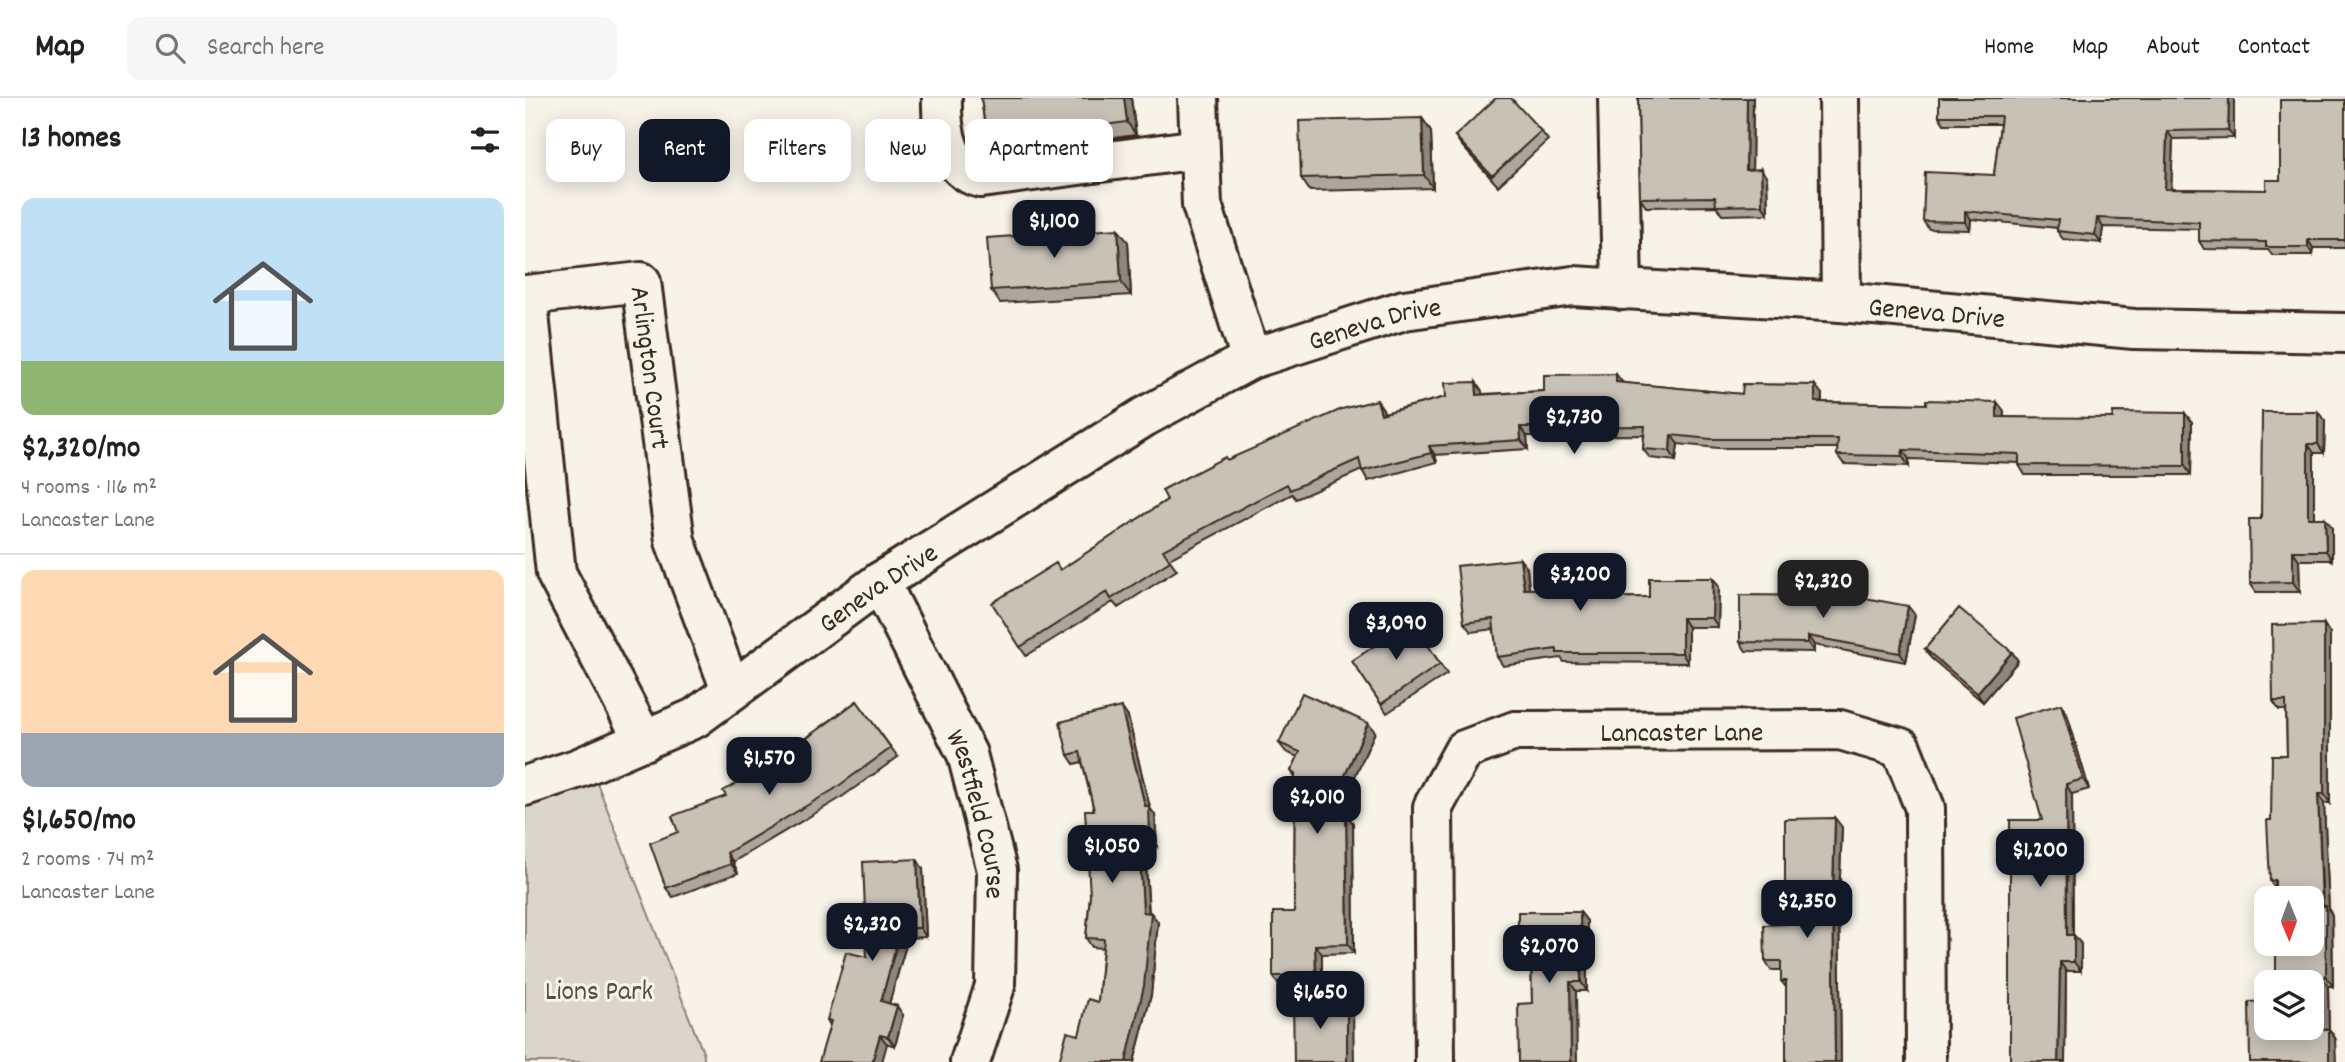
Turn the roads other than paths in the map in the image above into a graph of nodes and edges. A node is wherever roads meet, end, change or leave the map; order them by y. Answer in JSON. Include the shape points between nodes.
{"nodes":[{"id":1,"x":942,"y":98,"type":"edge"},
{"id":2,"x":1198,"y":98,"type":"edge"},
{"id":3,"x":1618,"y":98,"type":"edge"},
{"id":4,"x":1839,"y":98,"type":"edge"},
{"id":5,"x":1199,"y":149,"type":"junction"},
{"id":6,"x":1622,"y":290,"type":"junction"},
{"id":7,"x":1841,"y":302,"type":"junction"},
{"id":8,"x":2345,"y":333,"type":"edge"},
{"id":9,"x":1251,"y":359,"type":"junction"},
{"id":10,"x":880,"y":582,"type":"junction"},
{"id":11,"x":731,"y":691,"type":"junction"},
{"id":12,"x":644,"y":741,"type":"junction"},
{"id":13,"x":525,"y":786,"type":"edge"},
{"id":14,"x":970,"y":1062,"type":"edge"},
{"id":15,"x":1435,"y":1062,"type":"edge"},
{"id":16,"x":1926,"y":1062,"type":"edge"}],
"edges":[{"from":1,"to":5,"type":"street","via":[[949,149],[957,166],[981,178]]},
{"from":2,"to":5,"type":"street"},
{"from":3,"to":6,"type":"street"},
{"from":4,"to":7,"type":"street"},
{"from":5,"to":9,"type":"street","via":[[1202,205]]},
{"from":6,"to":7,"type":"street","name":"Geneva Drive"},
{"from":6,"to":9,"type":"street","name":"Geneva Drive","via":[[1573,286],[1404,310]]},
{"from":7,"to":8,"type":"street","name":"Geneva Drive","via":[[2134,329]]},
{"from":9,"to":10,"type":"street","name":"Geneva Drive","via":[[1143,417]]},
{"from":10,"to":11,"type":"street","name":"Geneva Drive"},
{"from":10,"to":14,"type":"street","name":"Westfield Course","via":[[967,754],[997,870],[995,986]]},
{"from":11,"to":12,"type":"street","name":"Geneva Drive","via":[[695,718]]},
{"from":11,"to":12,"type":"street","name":"Arlington Court","via":[[675,541],[641,282],[527,295],[556,573]]},
{"from":12,"to":13,"type":"street","name":"Geneva Drive"},
{"from":15,"to":16,"type":"street","name":"Lancaster Lane","via":[[1433,807],[1464,750],[1515,731],[1840,730],[1901,748],[1925,808]]}]}
